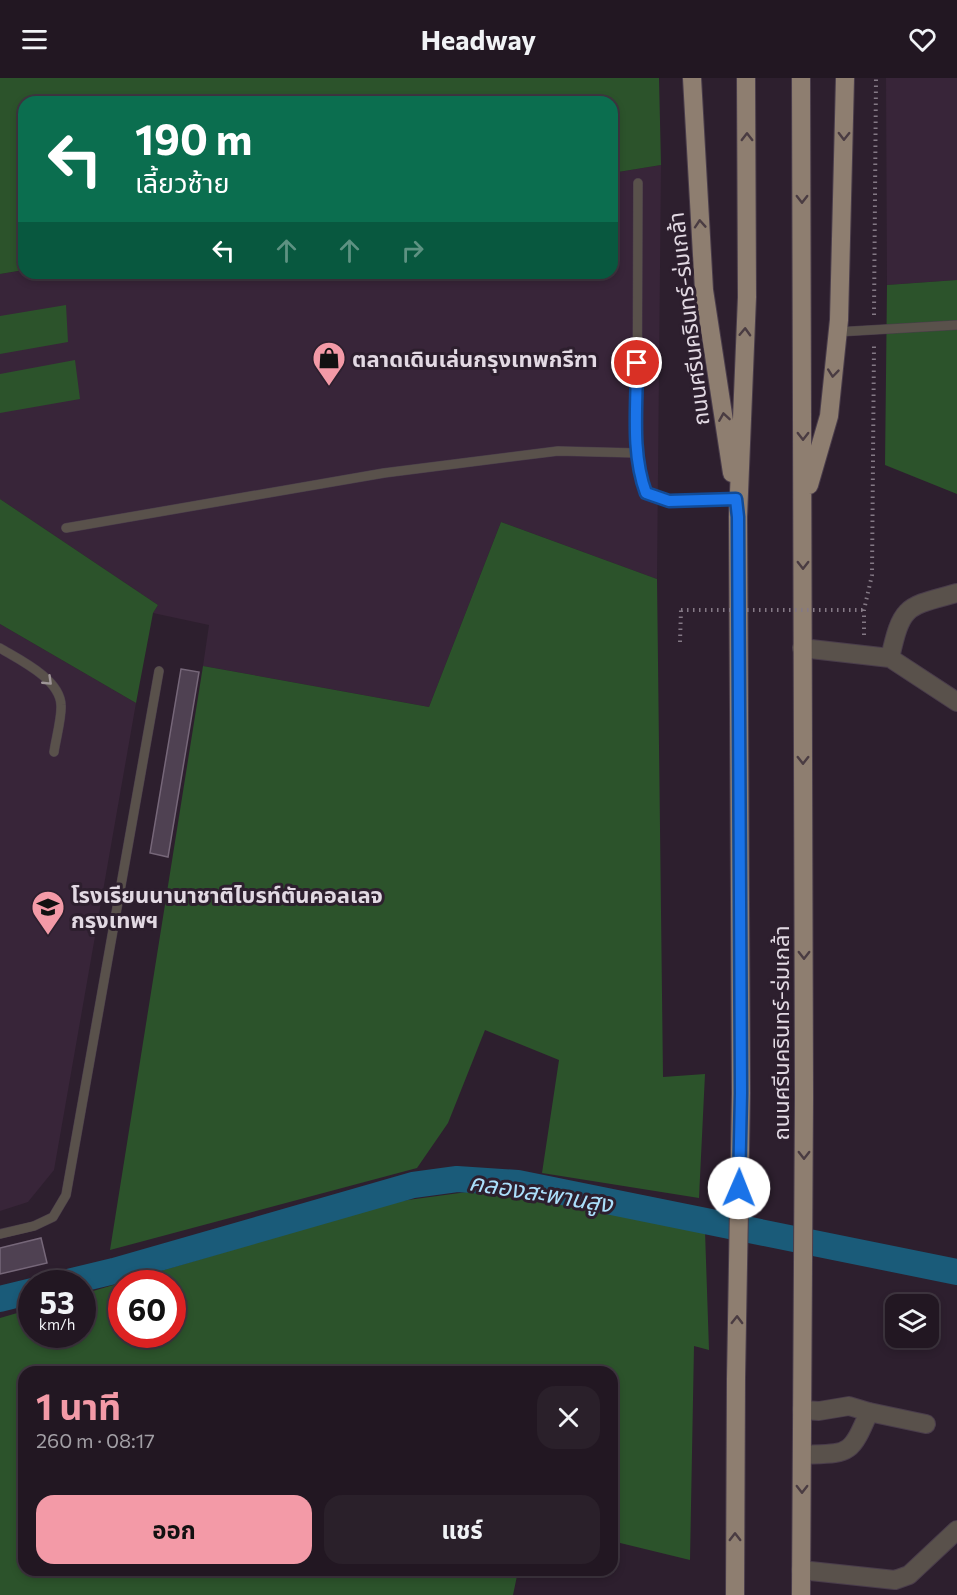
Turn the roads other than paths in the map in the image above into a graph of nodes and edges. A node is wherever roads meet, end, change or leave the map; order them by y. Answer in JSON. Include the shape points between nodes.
{"nodes":[{"id":1,"x":692,"y":78,"type":"edge"},
{"id":2,"x":746,"y":78,"type":"edge"},
{"id":3,"x":801,"y":78,"type":"edge"},
{"id":4,"x":845,"y":78,"type":"edge"},
{"id":5,"x":638,"y":183,"type":"dead end"},
{"id":6,"x":957,"y":325,"type":"edge"},
{"id":7,"x":837,"y":332,"type":"junction"},
{"id":8,"x":637,"y":453,"type":"junction"},
{"id":9,"x":803,"y":507,"type":"junction"},
{"id":10,"x":737,"y":508,"type":"junction"},
{"id":11,"x":66,"y":528,"type":"dead end"},
{"id":12,"x":957,"y":593,"type":"edge"},
{"id":13,"x":0,"y":648,"type":"edge"},
{"id":14,"x":802,"y":648,"type":"junction"},
{"id":15,"x":890,"y":658,"type":"junction"},
{"id":16,"x":159,"y":671,"type":"dead end"},
{"id":17,"x":957,"y":702,"type":"edge"},
{"id":18,"x":54,"y":752,"type":"dead end"},
{"id":19,"x":0,"y":1234,"type":"edge"},
{"id":20,"x":802,"y":1410,"type":"junction"},
{"id":21,"x":869,"y":1412,"type":"junction"},
{"id":22,"x":926,"y":1424,"type":"dead end"},
{"id":23,"x":802,"y":1455,"type":"junction"},
{"id":24,"x":957,"y":1530,"type":"edge"},
{"id":25,"x":801,"y":1570,"type":"junction"},
{"id":26,"x":735,"y":1595,"type":"edge"},
{"id":27,"x":801,"y":1595,"type":"edge"}],
"edges":[{"from":10,"to":1,"type":"main road","name":"ถนนศรีนครินทร์-ร่มเกล้า","one_way":true,"via":[[705,290]]},
{"from":10,"to":2,"type":"main road","name":"ถนนศรีนครินทร์-ร่มเกล้า","one_way":true,"via":[[747,297]]},
{"from":3,"to":9,"type":"main road","name":"ถนนศรีนครินทร์-ร่มเกล้า","one_way":true},
{"from":4,"to":7,"type":"main road","name":"ถนนศรีนครินทร์-ร่มเกล้า","one_way":true},
{"from":5,"to":8,"type":"lane"},
{"from":6,"to":7,"type":"lane"},
{"from":7,"to":9,"type":"main road","name":"ถนนศรีนครินทร์-ร่มเกล้า","one_way":true,"via":[[829,416]]},
{"from":8,"to":10,"type":"lane","via":[[646,493],[669,501]]},
{"from":8,"to":11,"type":"lane","via":[[558,451],[394,472]]},
{"from":9,"to":14,"type":"main road","name":"ถนนศรีนครินทร์-ร่มเกล้า","one_way":true},
{"from":26,"to":10,"type":"main road","name":"ถนนศรีนครินทร์-ร่มเกล้า","one_way":true,"via":[[741,1093]]},
{"from":12,"to":15,"type":"street","via":[[908,611],[897,626]]},
{"from":13,"to":18,"type":"lane","one_way":true,"via":[[53,684],[62,704]]},
{"from":14,"to":15,"type":"street"},
{"from":14,"to":20,"type":"main road","name":"ถนนศรีนครินทร์-ร่มเกล้า","one_way":true},
{"from":15,"to":17,"type":"street"},
{"from":16,"to":19,"type":"lane","via":[[66,1195],[53,1217]]},
{"from":20,"to":21,"type":"street","via":[[849,1406]]},
{"from":20,"to":23,"type":"main road","name":"ถนนศรีนครินทร์-ร่มเกล้า"},
{"from":21,"to":22,"type":"street"},
{"from":21,"to":23,"type":"street","via":[[848,1450]]},
{"from":23,"to":25,"type":"main road","name":"ถนนศรีนครินทร์-ร่มเกล้า","one_way":true},
{"from":24,"to":25,"type":"street","via":[[909,1575],[895,1580]]},
{"from":25,"to":27,"type":"main road","name":"ถนนศรีนครินทร์-ร่มเกล้า"}]}
